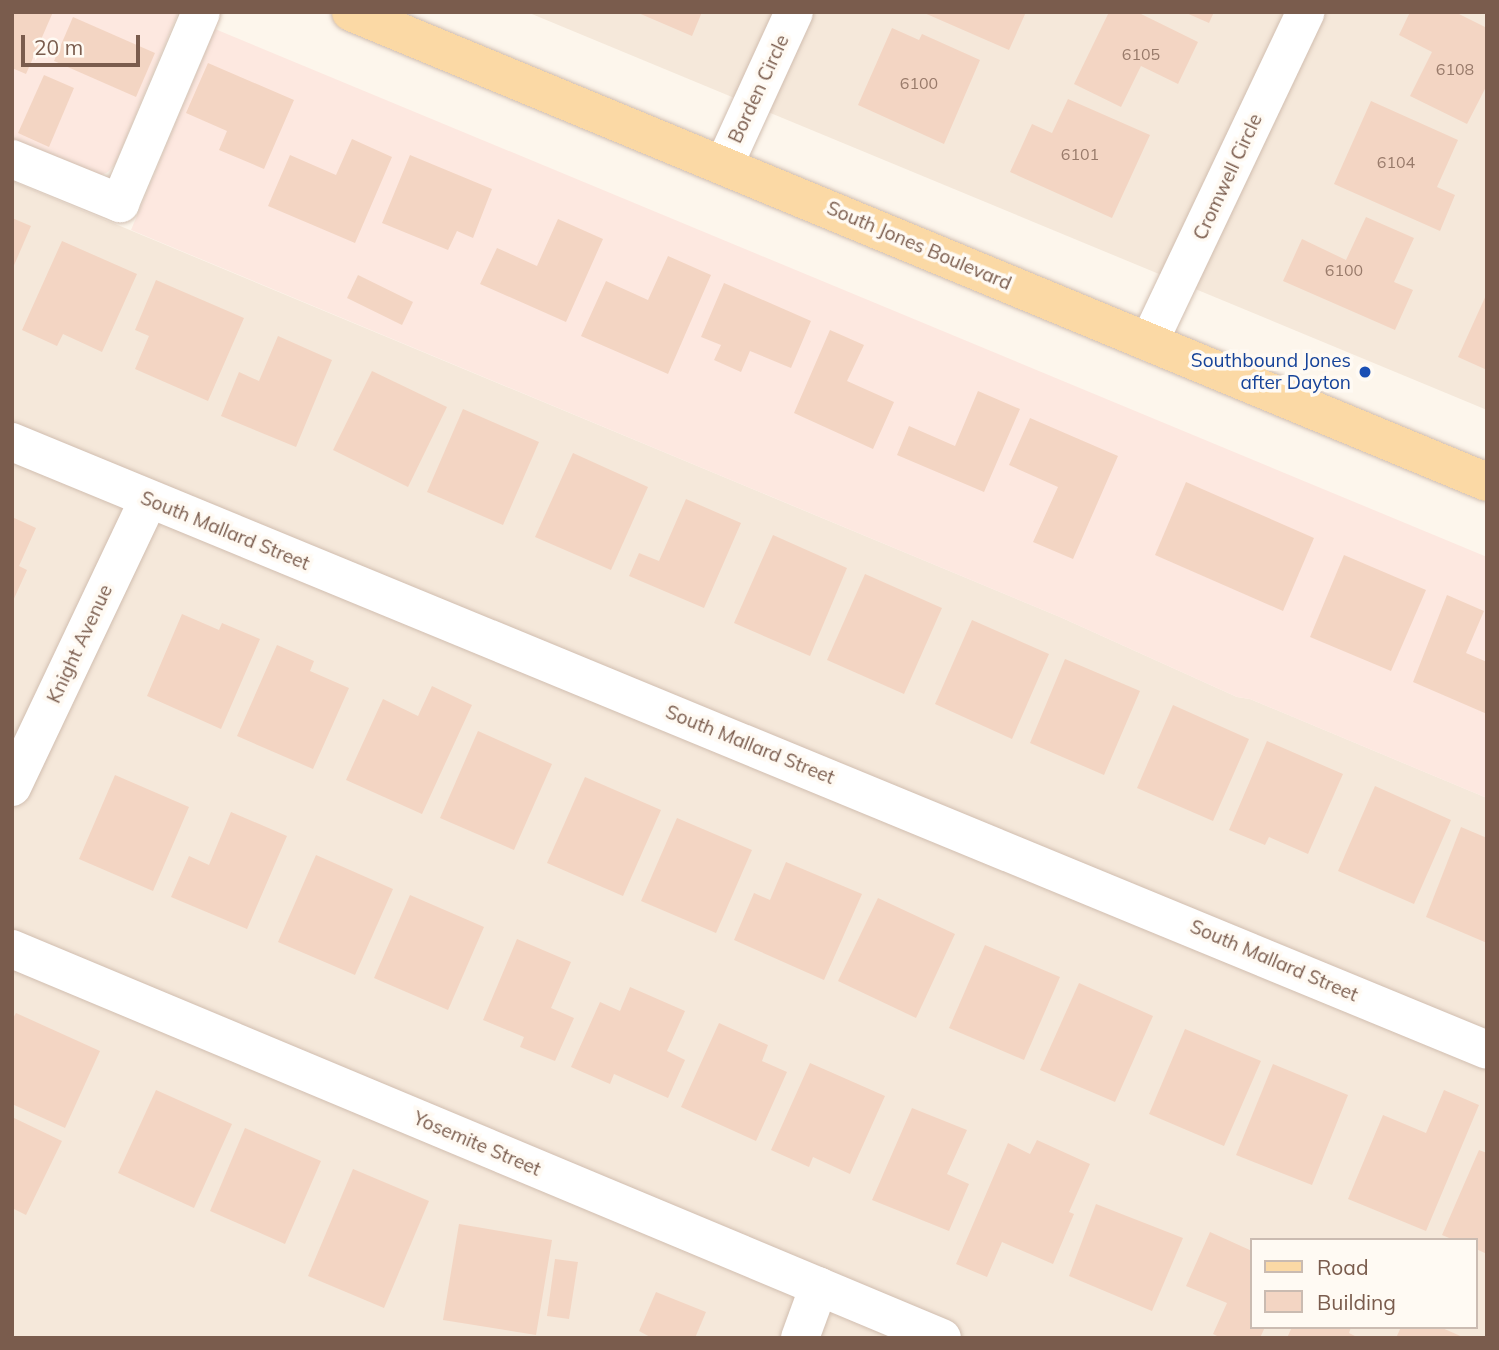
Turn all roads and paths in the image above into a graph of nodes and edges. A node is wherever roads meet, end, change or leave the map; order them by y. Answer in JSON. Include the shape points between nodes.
{"nodes":[{"id":1,"x":201,"y":12,"type":"edge"},
{"id":2,"x":351,"y":12,"type":"edge"},
{"id":3,"x":794,"y":12,"type":"edge"},
{"id":4,"x":1306,"y":12,"type":"edge"},
{"id":5,"x":12,"y":159,"type":"edge"},
{"id":6,"x":724,"y":165,"type":"junction"},
{"id":7,"x":1149,"y":342,"type":"junction"},
{"id":8,"x":12,"y":442,"type":"edge"},
{"id":9,"x":1487,"y":482,"type":"edge"},
{"id":10,"x":148,"y":500,"type":"junction"},
{"id":11,"x":12,"y":788,"type":"edge"},
{"id":12,"x":12,"y":949,"type":"edge"},
{"id":13,"x":1487,"y":1050,"type":"edge"},
{"id":14,"x":819,"y":1286,"type":"junction"},
{"id":15,"x":800,"y":1338,"type":"edge"},
{"id":16,"x":942,"y":1338,"type":"edge"}],
"edges":[{"from":1,"to":5,"type":"street","via":[[120,203]]},
{"from":2,"to":6,"type":"main road","name":"South Jones Boulevard"},
{"from":3,"to":6,"type":"street","name":"Borden Circle"},
{"from":4,"to":7,"type":"street","name":"Cromwell Circle"},
{"from":6,"to":7,"type":"main road","name":"South Jones Boulevard"},
{"from":7,"to":9,"type":"main road","name":"South Jones Boulevard"},
{"from":8,"to":10,"type":"street","name":"South Mallard Street"},
{"from":10,"to":11,"type":"street","name":"Knight Avenue"},
{"from":10,"to":13,"type":"street","name":"South Mallard Street"},
{"from":12,"to":14,"type":"street","name":"Yosemite Street"},
{"from":14,"to":15,"type":"street"},
{"from":14,"to":16,"type":"street","name":"Yosemite Street"}]}
